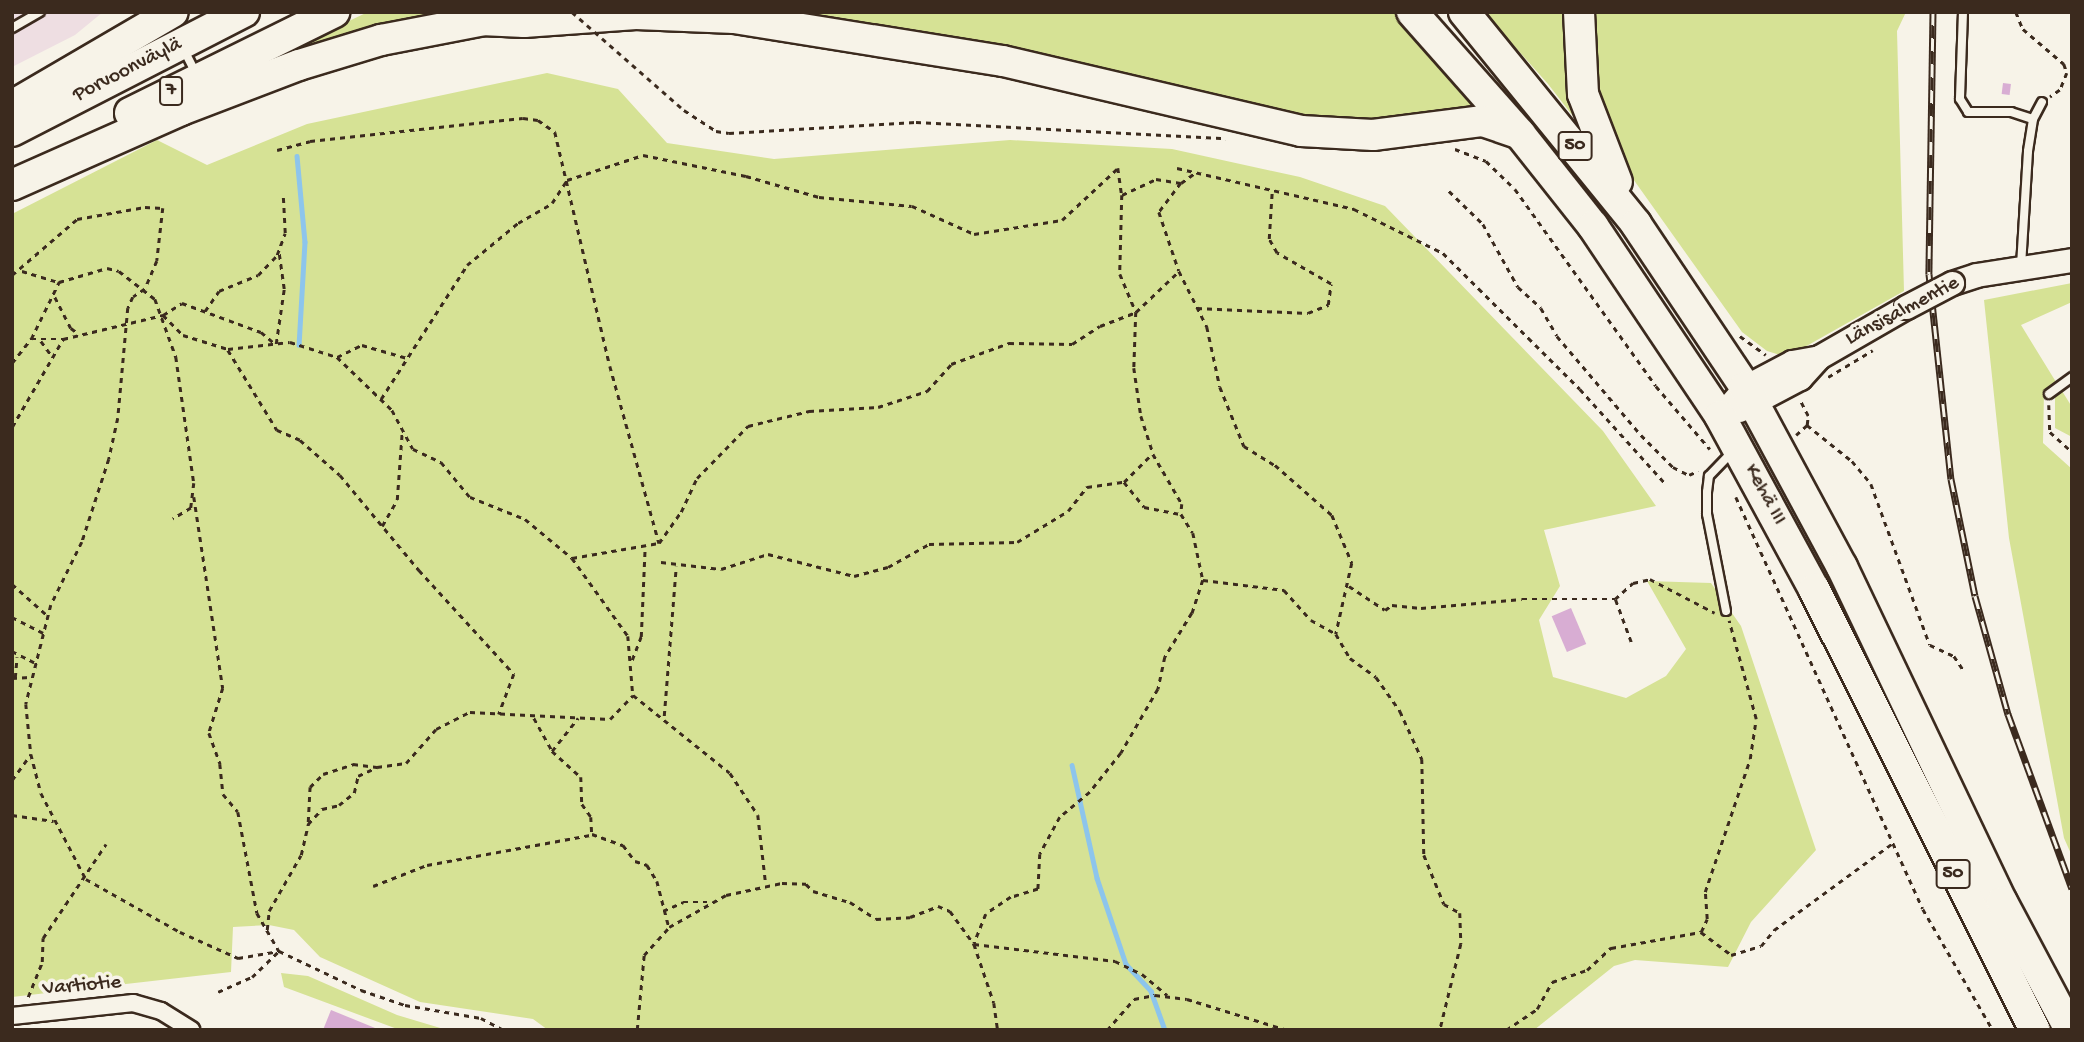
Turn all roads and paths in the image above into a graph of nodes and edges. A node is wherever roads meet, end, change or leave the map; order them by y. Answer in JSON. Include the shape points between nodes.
{"nodes":[{"id":1,"x":40,"y":12,"type":"edge"},
{"id":2,"x":244,"y":12,"type":"edge"},
{"id":3,"x":334,"y":12,"type":"edge"},
{"id":4,"x":529,"y":12,"type":"edge"},
{"id":5,"x":572,"y":12,"type":"edge"},
{"id":6,"x":1412,"y":12,"type":"edge"},
{"id":7,"x":1464,"y":12,"type":"edge"},
{"id":8,"x":1579,"y":12,"type":"edge"},
{"id":9,"x":1963,"y":12,"type":"edge"},
{"id":10,"x":2016,"y":12,"type":"edge"},
{"id":11,"x":481,"y":20,"type":"junction"},
{"id":12,"x":174,"y":26,"type":"edge"},
{"id":13,"x":12,"y":28,"type":"edge"},
{"id":14,"x":203,"y":88,"type":"junction"},
{"id":15,"x":2042,"y":103,"type":"joint"},
{"id":16,"x":12,"y":106,"type":"edge"},
{"id":17,"x":2033,"y":119,"type":"junction"},
{"id":18,"x":12,"y":131,"type":"edge"},
{"id":19,"x":1520,"y":134,"type":"junction"},
{"id":20,"x":1232,"y":139,"type":"dead end"},
{"id":21,"x":1453,"y":148,"type":"dead end"},
{"id":22,"x":277,"y":150,"type":"dead end"},
{"id":23,"x":1177,"y":168,"type":"dead end"},
{"id":24,"x":1196,"y":173,"type":"junction"},
{"id":25,"x":12,"y":175,"type":"edge"},
{"id":26,"x":566,"y":181,"type":"junction"},
{"id":27,"x":1181,"y":183,"type":"junction"},
{"id":28,"x":12,"y":185,"type":"edge"},
{"id":29,"x":1273,"y":190,"type":"junction"},
{"id":30,"x":1448,"y":191,"type":"dead end"},
{"id":31,"x":283,"y":195,"type":"dead end"},
{"id":32,"x":1122,"y":195,"type":"junction"},
{"id":33,"x":1636,"y":224,"type":"junction"},
{"id":34,"x":278,"y":252,"type":"junction"},
{"id":35,"x":2072,"y":260,"type":"edge"},
{"id":36,"x":2020,"y":269,"type":"junction"},
{"id":37,"x":21,"y":271,"type":"junction"},
{"id":38,"x":1179,"y":271,"type":"junction"},
{"id":39,"x":12,"y":275,"type":"edge"},
{"id":40,"x":59,"y":282,"type":"junction"},
{"id":41,"x":145,"y":289,"type":"junction"},
{"id":42,"x":55,"y":298,"type":"junction"},
{"id":43,"x":1198,"y":307,"type":"junction"},
{"id":44,"x":205,"y":311,"type":"junction"},
{"id":45,"x":1136,"y":312,"type":"junction"},
{"id":46,"x":163,"y":316,"type":"junction"},
{"id":47,"x":128,"y":321,"type":"junction"},
{"id":48,"x":79,"y":334,"type":"junction"},
{"id":49,"x":1739,"y":336,"type":"dead end"},
{"id":50,"x":32,"y":339,"type":"junction"},
{"id":51,"x":63,"y":339,"type":"junction"},
{"id":52,"x":40,"y":340,"type":"junction"},
{"id":53,"x":276,"y":344,"type":"junction"},
{"id":54,"x":228,"y":349,"type":"junction"},
{"id":55,"x":51,"y":355,"type":"junction"},
{"id":56,"x":337,"y":357,"type":"junction"},
{"id":57,"x":1819,"y":357,"type":"junction"},
{"id":58,"x":407,"y":358,"type":"junction"},
{"id":59,"x":12,"y":363,"type":"edge"},
{"id":60,"x":1781,"y":368,"type":"junction"},
{"id":61,"x":2072,"y":377,"type":"edge"},
{"id":62,"x":2049,"y":394,"type":"joint"},
{"id":63,"x":1750,"y":396,"type":"junction"},
{"id":64,"x":381,"y":399,"type":"junction"},
{"id":65,"x":1720,"y":416,"type":"junction"},
{"id":66,"x":1807,"y":425,"type":"dead end"},
{"id":67,"x":12,"y":428,"type":"edge"},
{"id":68,"x":402,"y":429,"type":"junction"},
{"id":69,"x":2072,"y":452,"type":"edge"},
{"id":70,"x":1153,"y":454,"type":"junction"},
{"id":71,"x":1729,"y":454,"type":"junction"},
{"id":72,"x":1124,"y":482,"type":"junction"},
{"id":73,"x":1664,"y":482,"type":"dead end"},
{"id":74,"x":1732,"y":488,"type":"dead end"},
{"id":75,"x":194,"y":497,"type":"junction"},
{"id":76,"x":1181,"y":514,"type":"junction"},
{"id":77,"x":173,"y":519,"type":"dead end"},
{"id":78,"x":382,"y":526,"type":"junction"},
{"id":79,"x":659,"y":543,"type":"junction"},
{"id":80,"x":645,"y":545,"type":"junction"},
{"id":81,"x":572,"y":558,"type":"junction"},
{"id":82,"x":661,"y":562,"type":"dead end"},
{"id":83,"x":676,"y":566,"type":"junction"},
{"id":84,"x":1203,"y":580,"type":"junction"},
{"id":85,"x":12,"y":584,"type":"edge"},
{"id":86,"x":1349,"y":586,"type":"junction"},
{"id":87,"x":1615,"y":599,"type":"junction"},
{"id":88,"x":1796,"y":606,"type":"dead end"},
{"id":89,"x":1787,"y":610,"type":"junction"},
{"id":90,"x":1727,"y":615,"type":"junction"},
{"id":91,"x":48,"y":616,"type":"junction"},
{"id":92,"x":12,"y":617,"type":"edge"},
{"id":93,"x":43,"y":633,"type":"junction"},
{"id":94,"x":1336,"y":634,"type":"junction"},
{"id":95,"x":1631,"y":642,"type":"dead end"},
{"id":96,"x":12,"y":651,"type":"edge"},
{"id":97,"x":17,"y":657,"type":"junction"},
{"id":98,"x":34,"y":662,"type":"junction"},
{"id":99,"x":631,"y":663,"type":"junction"},
{"id":100,"x":1964,"y":671,"type":"dead end"},
{"id":101,"x":31,"y":677,"type":"junction"},
{"id":102,"x":14,"y":678,"type":"edge"},
{"id":103,"x":634,"y":695,"type":"junction"},
{"id":104,"x":499,"y":714,"type":"junction"},
{"id":105,"x":533,"y":717,"type":"junction"},
{"id":106,"x":578,"y":718,"type":"junction"},
{"id":107,"x":664,"y":718,"type":"junction"},
{"id":108,"x":552,"y":751,"type":"junction"},
{"id":109,"x":31,"y":754,"type":"junction"},
{"id":110,"x":377,"y":767,"type":"junction"},
{"id":111,"x":12,"y":780,"type":"edge"},
{"id":112,"x":12,"y":815,"type":"edge"},
{"id":113,"x":55,"y":821,"type":"junction"},
{"id":114,"x":308,"y":824,"type":"junction"},
{"id":115,"x":592,"y":834,"type":"junction"},
{"id":116,"x":1893,"y":843,"type":"junction"},
{"id":117,"x":106,"y":844,"type":"dead end"},
{"id":118,"x":86,"y":879,"type":"junction"},
{"id":119,"x":766,"y":885,"type":"junction"},
{"id":120,"x":373,"y":886,"type":"dead end"},
{"id":121,"x":708,"y":902,"type":"junction"},
{"id":122,"x":663,"y":911,"type":"junction"},
{"id":123,"x":669,"y":927,"type":"junction"},
{"id":124,"x":267,"y":930,"type":"junction"},
{"id":125,"x":1701,"y":932,"type":"junction"},
{"id":126,"x":974,"y":944,"type":"junction"},
{"id":127,"x":279,"y":951,"type":"junction"},
{"id":128,"x":218,"y":992,"type":"dead end"},
{"id":129,"x":1167,"y":995,"type":"junction"},
{"id":130,"x":16,"y":1015,"type":"edge"},
{"id":131,"x":191,"y":1030,"type":"edge"},
{"id":132,"x":504,"y":1030,"type":"edge"},
{"id":133,"x":637,"y":1030,"type":"edge"},
{"id":134,"x":998,"y":1030,"type":"edge"},
{"id":135,"x":1107,"y":1030,"type":"edge"},
{"id":136,"x":1287,"y":1030,"type":"edge"},
{"id":137,"x":1440,"y":1030,"type":"edge"},
{"id":138,"x":1506,"y":1030,"type":"edge"},
{"id":139,"x":1993,"y":1030,"type":"edge"},
{"id":140,"x":2035,"y":1030,"type":"edge"},
{"id":141,"x":2070,"y":1030,"type":"edge"}],
"edges":[{"from":1,"to":13,"type":"lane"},
{"from":2,"to":12,"type":"highway","name":"Porvoonväylä","number":"7"},
{"from":3,"to":14,"type":"highway","name":"Porvoonväylä","number":"7"},
{"from":4,"to":11,"type":"highway"},
{"from":5,"to":20,"type":"path","bridge":true,"via":[[684,110],[716,131],[916,122]]},
{"from":6,"to":19,"type":"highway","name":"Kehä III","number":"50"},
{"from":7,"to":33,"type":"highway","name":"Kehä III","number":"50"},
{"from":8,"to":33,"type":"highway","via":[[1583,94]]},
{"from":9,"to":17,"type":"lane","via":[[1960,99],[1968,112],[2011,112]]},
{"from":10,"to":15,"type":"path","via":[[2023,29],[2064,64],[2067,73],[2060,90]]},
{"from":11,"to":14,"type":"highway","via":[[370,43]]},
{"from":11,"to":19,"type":"highway","via":[[524,22],[648,14],[734,18],[954,51],[1301,131],[1373,135],[1483,121]]},
{"from":12,"to":14,"type":"lane"},
{"from":12,"to":16,"type":"highway"},
{"from":12,"to":18,"type":"highway","name":"Porvoonväylä","number":"7"},
{"from":14,"to":25,"type":"highway","name":"Porvoonväylä","number":"7"},
{"from":14,"to":28,"type":"highway"},
{"from":15,"to":17,"type":"lane"},
{"from":17,"to":36,"type":"lane"},
{"from":19,"to":65,"type":"highway","name":"Kehä III","number":"50","via":[[1600,236]]},
{"from":21,"to":71,"type":"path","via":[[1486,161],[1515,189],[1656,386]]},
{"from":22,"to":26,"type":"path","via":[[310,141],[523,118],[538,120],[555,132]]},
{"from":23,"to":24,"type":"path"},
{"from":24,"to":27,"type":"path"},
{"from":24,"to":29,"type":"path"},
{"from":26,"to":32,"type":"path","via":[[643,155],[819,197],[912,205],[974,234],[1062,220],[1118,168]]},
{"from":26,"to":58,"type":"path","via":[[552,203],[518,223],[467,265]]},
{"from":26,"to":79,"type":"path"},
{"from":27,"to":32,"type":"path","via":[[1156,178]]},
{"from":27,"to":38,"type":"path","via":[[1159,212]]},
{"from":29,"to":43,"type":"path","via":[[1269,239],[1277,253],[1331,285],[1328,305],[1308,313]]},
{"from":29,"to":73,"type":"path","via":[[1354,209],[1443,253],[1580,389]]},
{"from":30,"to":71,"type":"path","via":[[1483,223],[1518,287],[1673,467],[1689,475]]},
{"from":31,"to":34,"type":"path","via":[[285,233]]},
{"from":32,"to":45,"type":"path","via":[[1120,274]]},
{"from":33,"to":63,"type":"highway","name":"Kehä III","number":"50"},
{"from":34,"to":44,"type":"path","via":[[258,275],[219,291]]},
{"from":34,"to":53,"type":"path","via":[[284,289]]},
{"from":35,"to":36,"type":"street","name":"Länsisalmentie"},
{"from":36,"to":57,"type":"street","name":"Länsisalmentie","bridge":true,"via":[[1952,283]]},
{"from":37,"to":39,"type":"path"},
{"from":37,"to":40,"type":"path"},
{"from":37,"to":41,"type":"path","via":[[51,238],[77,219],[163,208],[157,261]]},
{"from":38,"to":43,"type":"path"},
{"from":38,"to":45,"type":"path"},
{"from":40,"to":41,"type":"path","via":[[107,268]]},
{"from":40,"to":42,"type":"path"},
{"from":41,"to":46,"type":"path"},
{"from":41,"to":47,"type":"path","via":[[133,297]]},
{"from":42,"to":48,"type":"path"},
{"from":42,"to":50,"type":"path"},
{"from":43,"to":86,"type":"path","via":[[1208,327],[1220,387],[1244,446],[1275,465],[1332,515],[1352,563]]},
{"from":44,"to":46,"type":"path","via":[[182,303]]},
{"from":44,"to":53,"type":"path","via":[[261,332]]},
{"from":45,"to":70,"type":"path","via":[[1134,368],[1141,416]]},
{"from":45,"to":79,"type":"path","via":[[1100,326],[1072,344],[1009,343],[951,364],[927,391],[878,407],[808,411],[748,426],[697,478]]},
{"from":46,"to":47,"type":"path"},
{"from":46,"to":54,"type":"path","via":[[183,335]]},
{"from":46,"to":75,"type":"path","via":[[176,356]]},
{"from":47,"to":48,"type":"path"},
{"from":47,"to":91,"type":"path","via":[[109,459],[82,542]]},
{"from":48,"to":51,"type":"path"},
{"from":49,"to":60,"type":"path","via":[[1758,352],[1775,358]]},
{"from":50,"to":52,"type":"path"},
{"from":50,"to":59,"type":"path"},
{"from":51,"to":52,"type":"path"},
{"from":51,"to":55,"type":"path"},
{"from":52,"to":55,"type":"path"},
{"from":53,"to":54,"type":"path"},
{"from":53,"to":56,"type":"path","via":[[290,342]]},
{"from":54,"to":78,"type":"path","via":[[277,430],[300,440],[340,475]]},
{"from":55,"to":67,"type":"path"},
{"from":56,"to":58,"type":"path","via":[[362,345]]},
{"from":56,"to":64,"type":"path"},
{"from":57,"to":60,"type":"street","name":"Länsisalmentie"},
{"from":57,"to":63,"type":"street","name":"Länsisalmentie","via":[[1800,378]]},
{"from":58,"to":64,"type":"path"},
{"from":60,"to":63,"type":"street","name":"Länsisalmentie"},
{"from":61,"to":62,"type":"lane"},
{"from":62,"to":69,"type":"path","via":[[2050,432]]},
{"from":63,"to":65,"type":"street","name":"Länsisalmentie"},
{"from":63,"to":141,"type":"highway","name":"Kehä III","number":"50","via":[[1836,556],[2002,902]]},
{"from":64,"to":68,"type":"path"},
{"from":65,"to":71,"type":"highway","name":"Kehä III","number":"50"},
{"from":66,"to":100,"type":"path","via":[[1852,461],[1871,484],[1930,645],[1954,656]]},
{"from":68,"to":78,"type":"path","via":[[397,500]]},
{"from":68,"to":81,"type":"path","via":[[413,449],[441,462],[470,497],[525,519]]},
{"from":70,"to":72,"type":"path"},
{"from":70,"to":76,"type":"path","via":[[1182,504]]},
{"from":71,"to":90,"type":"lane","via":[[1709,476],[1707,514]]},
{"from":71,"to":140,"type":"highway","name":"Kehä III","number":"50"},
{"from":72,"to":76,"type":"path","via":[[1144,507]]},
{"from":72,"to":83,"type":"path","via":[[1087,487],[1068,512],[1017,542],[929,544],[888,567],[854,576],[768,554],[721,569]]},
{"from":74,"to":89,"type":"path"},
{"from":75,"to":77,"type":"path","via":[[191,508]]},
{"from":75,"to":124,"type":"path","via":[[223,688],[209,733],[220,764],[223,794],[238,812],[249,883]]},
{"from":76,"to":84,"type":"path","via":[[1193,533]]},
{"from":78,"to":104,"type":"path","via":[[514,674]]},
{"from":79,"to":80,"type":"path"},
{"from":80,"to":81,"type":"path"},
{"from":80,"to":99,"type":"path","via":[[641,637]]},
{"from":81,"to":99,"type":"path","via":[[628,636]]},
{"from":82,"to":83,"type":"path"},
{"from":83,"to":107,"type":"path"},
{"from":84,"to":94,"type":"path","via":[[1284,590],[1311,620]]},
{"from":84,"to":126,"type":"path","via":[[1192,613],[1165,657],[1158,689],[1121,752],[1090,792],[1060,817],[1040,854],[1038,889],[1010,897],[986,914]]},
{"from":85,"to":91,"type":"path"},
{"from":86,"to":87,"type":"path","via":[[1385,610],[1392,605],[1421,608],[1522,599]]},
{"from":86,"to":94,"type":"path"},
{"from":87,"to":90,"type":"path","via":[[1633,583],[1650,579]]},
{"from":87,"to":95,"type":"path"},
{"from":88,"to":89,"type":"path"},
{"from":89,"to":116,"type":"path"},
{"from":90,"to":125,"type":"path","via":[[1741,650],[1756,719],[1750,760],[1706,892],[1707,919]]},
{"from":91,"to":93,"type":"path"},
{"from":92,"to":93,"type":"path"},
{"from":93,"to":98,"type":"path"},
{"from":94,"to":137,"type":"path","via":[[1350,658],[1376,677],[1400,712],[1422,760],[1424,855],[1444,904],[1460,913],[1461,944]]},
{"from":96,"to":97,"type":"path"},
{"from":97,"to":98,"type":"path"},
{"from":97,"to":102,"type":"path"},
{"from":98,"to":101,"type":"path"},
{"from":99,"to":103,"type":"path"},
{"from":101,"to":102,"type":"path"},
{"from":101,"to":109,"type":"path","via":[[26,704]]},
{"from":103,"to":106,"type":"path","via":[[610,719]]},
{"from":103,"to":107,"type":"path"},
{"from":104,"to":105,"type":"path"},
{"from":104,"to":110,"type":"path","via":[[470,712],[452,718],[406,763]]},
{"from":105,"to":106,"type":"path"},
{"from":105,"to":108,"type":"path"},
{"from":106,"to":108,"type":"path"},
{"from":107,"to":119,"type":"path","via":[[705,757],[730,773],[758,815]]},
{"from":108,"to":115,"type":"path","via":[[581,777],[582,804],[591,817]]},
{"from":109,"to":111,"type":"path"},
{"from":109,"to":113,"type":"path"},
{"from":110,"to":114,"type":"path","via":[[358,776],[354,793],[339,805],[322,810]]},
{"from":110,"to":114,"type":"path","via":[[353,764],[323,774],[310,787]]},
{"from":112,"to":113,"type":"path"},
{"from":113,"to":118,"type":"path"},
{"from":114,"to":124,"type":"path","via":[[301,855],[269,911]]},
{"from":115,"to":120,"type":"path","via":[[426,865]]},
{"from":115,"to":122,"type":"path","via":[[624,845],[635,861],[647,865],[657,881]]},
{"from":116,"to":125,"type":"path","via":[[1774,930],[1761,946],[1731,956]]},
{"from":116,"to":139,"type":"path","via":[[1923,909]]},
{"from":117,"to":118,"type":"path"},
{"from":118,"to":127,"type":"path","via":[[180,932],[238,958]]},
{"from":118,"to":130,"type":"path","via":[[43,938],[38,977]]},
{"from":119,"to":121,"type":"path"},
{"from":119,"to":126,"type":"path","via":[[806,884],[813,891],[850,902],[876,919],[910,916],[938,906],[956,917]]},
{"from":121,"to":122,"type":"path","via":[[683,902]]},
{"from":121,"to":123,"type":"path"},
{"from":122,"to":123,"type":"path"},
{"from":123,"to":133,"type":"path","via":[[644,955]]},
{"from":124,"to":127,"type":"path"},
{"from":125,"to":138,"type":"path","via":[[1611,948],[1587,970],[1552,982],[1537,1009]]},
{"from":126,"to":129,"type":"path","via":[[1115,961],[1142,974]]},
{"from":126,"to":134,"type":"path","via":[[995,1003]]},
{"from":127,"to":128,"type":"path","via":[[252,977]]},
{"from":127,"to":132,"type":"path","via":[[361,990],[405,1005],[481,1018]]},
{"from":129,"to":135,"type":"path","via":[[1134,999]]},
{"from":129,"to":136,"type":"path"},
{"from":130,"to":131,"type":"street","name":"Vartiotie","via":[[133,1003],[161,1011]]}]}
